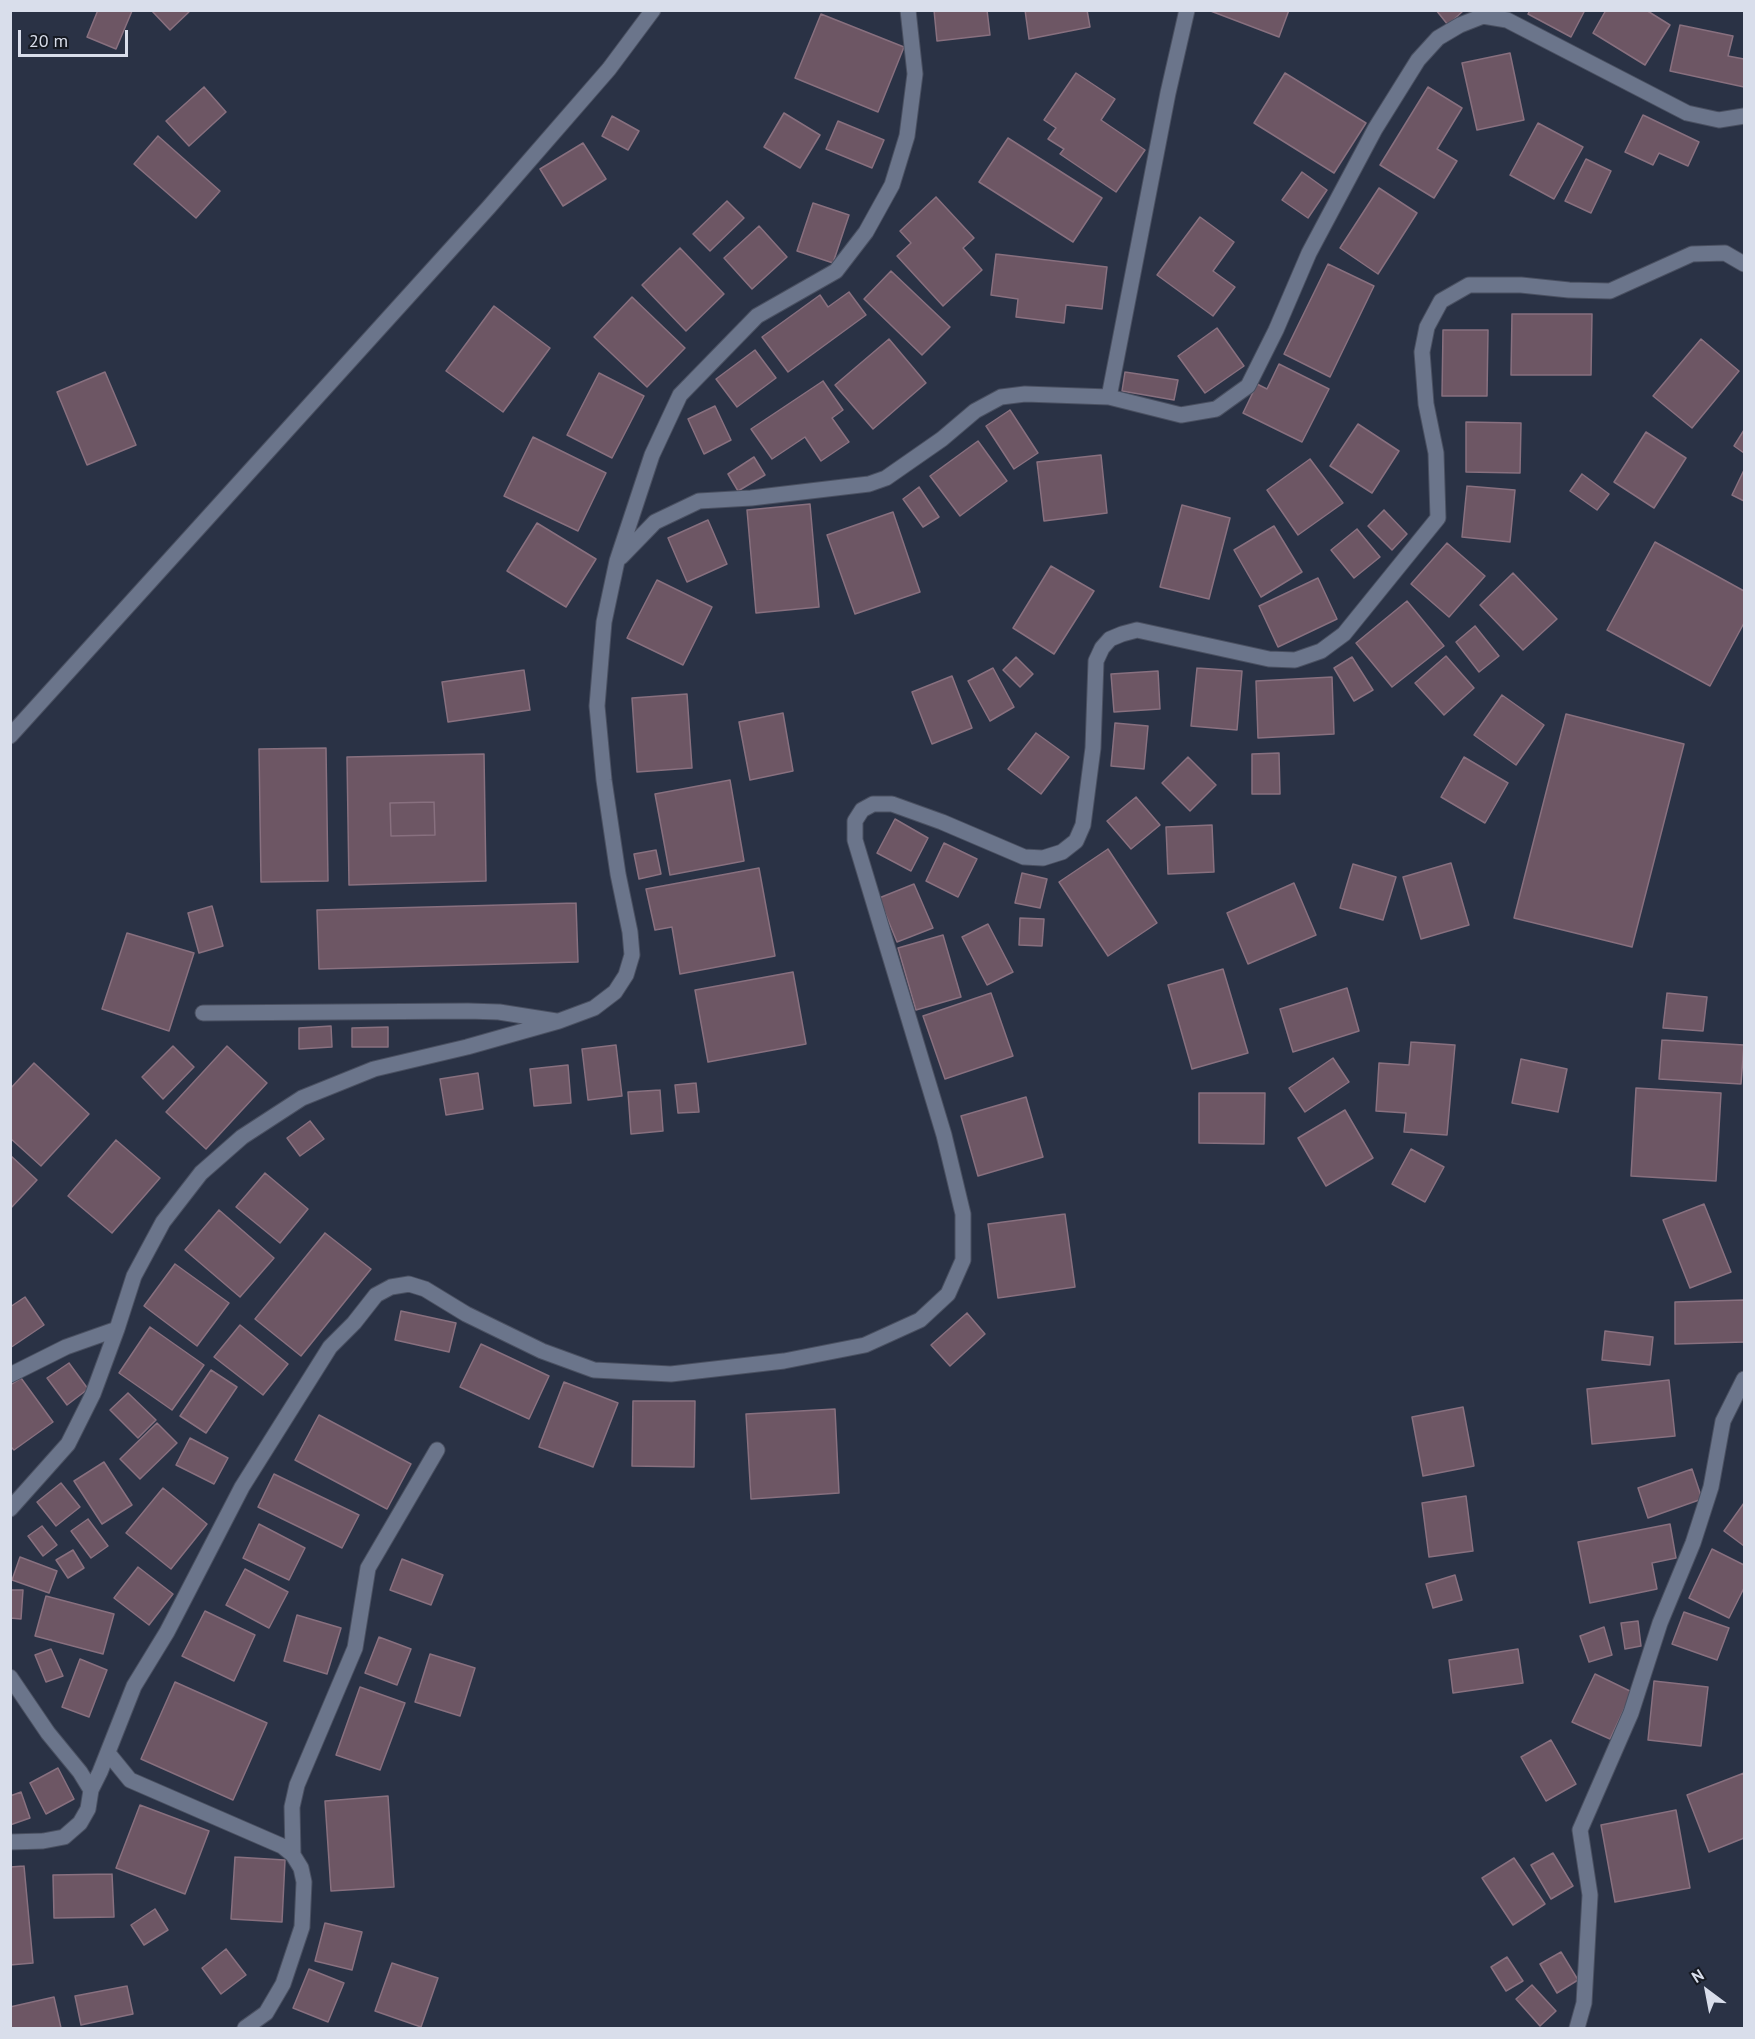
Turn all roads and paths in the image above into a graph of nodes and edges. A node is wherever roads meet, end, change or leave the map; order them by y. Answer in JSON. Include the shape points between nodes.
{"nodes":[{"id":1,"x":652,"y":10,"type":"edge"},
{"id":2,"x":908,"y":10,"type":"edge"},
{"id":3,"x":1187,"y":10,"type":"edge"},
{"id":4,"x":1744,"y":116,"type":"edge"},
{"id":5,"x":1744,"y":264,"type":"edge"},
{"id":6,"x":1109,"y":397,"type":"junction"},
{"id":7,"x":617,"y":561,"type":"junction"},
{"id":8,"x":10,"y":736,"type":"edge"},
{"id":9,"x":203,"y":1013,"type":"dead end"},
{"id":10,"x":559,"y":1021,"type":"junction"},
{"id":11,"x":117,"y":1329,"type":"junction"},
{"id":12,"x":10,"y":1376,"type":"edge"},
{"id":13,"x":1744,"y":1379,"type":"edge"},
{"id":14,"x":437,"y":1450,"type":"dead end"},
{"id":15,"x":10,"y":1509,"type":"edge"},
{"id":16,"x":10,"y":1677,"type":"edge"},
{"id":17,"x":108,"y":1753,"type":"junction"},
{"id":18,"x":91,"y":1790,"type":"junction"},
{"id":19,"x":10,"y":1842,"type":"edge"},
{"id":20,"x":292,"y":1855,"type":"junction"},
{"id":21,"x":245,"y":2028,"type":"edge"},
{"id":22,"x":1577,"y":2028,"type":"edge"}],
"edges":[{"from":1,"to":8,"type":"street","via":[[609,69],[489,207]]},
{"from":2,"to":7,"type":"street","via":[[915,74],[907,136],[892,185],[866,232],[836,271],[757,316],[680,395],[652,455]]},
{"from":3,"to":6,"type":"street"},
{"from":4,"to":6,"type":"street","via":[[1719,120],[1687,113],[1507,21],[1483,16],[1460,25],[1438,38],[1418,60],[1375,129],[1308,253],[1248,386],[1216,409],[1181,415]]},
{"from":5,"to":17,"type":"street","via":[[1725,253],[1692,254],[1610,291],[1468,285],[1441,301],[1427,327],[1422,352],[1426,404],[1436,453],[1438,518],[1344,634],[1321,651],[1294,660],[1269,659],[1137,630],[1110,639],[1096,661],[1093,748],[1083,825],[1076,841],[1062,852],[1043,858],[1024,857],[892,804],[873,804],[862,810],[855,821],[855,840],[944,1135],[963,1214],[963,1260],[948,1294],[920,1320],[865,1345],[784,1361],[671,1374],[594,1370],[542,1351],[425,1289],[409,1284],[391,1287],[376,1295],[330,1347],[243,1487],[167,1632],[134,1686]]},
{"from":6,"to":7,"type":"street","via":[[1001,397],[975,411],[886,478],[869,484],[699,501],[655,522]]},
{"from":7,"to":10,"type":"street","via":[[604,622],[597,706],[604,780],[632,955],[615,992],[594,1008]]},
{"from":9,"to":10,"type":"street","via":[[468,1011]]},
{"from":10,"to":11,"type":"street","via":[[374,1069],[302,1098],[242,1137],[201,1173],[163,1222],[134,1276]]},
{"from":11,"to":12,"type":"street","via":[[66,1347]]},
{"from":11,"to":15,"type":"street","via":[[93,1394],[68,1444]]},
{"from":13,"to":22,"type":"street","via":[[1723,1421],[1711,1487],[1693,1543],[1660,1623],[1631,1713],[1580,1830],[1590,1895],[1584,2003]]},
{"from":14,"to":20,"type":"street","via":[[368,1568],[355,1648],[297,1785],[292,1807]]},
{"from":16,"to":18,"type":"street"},
{"from":17,"to":18,"type":"street"},
{"from":17,"to":20,"type":"street","via":[[130,1780],[282,1846]]},
{"from":18,"to":19,"type":"street","via":[[88,1809],[80,1823],[64,1837]]},
{"from":20,"to":21,"type":"street","via":[[304,1882],[302,1927],[283,1984],[266,2013]]}]}
